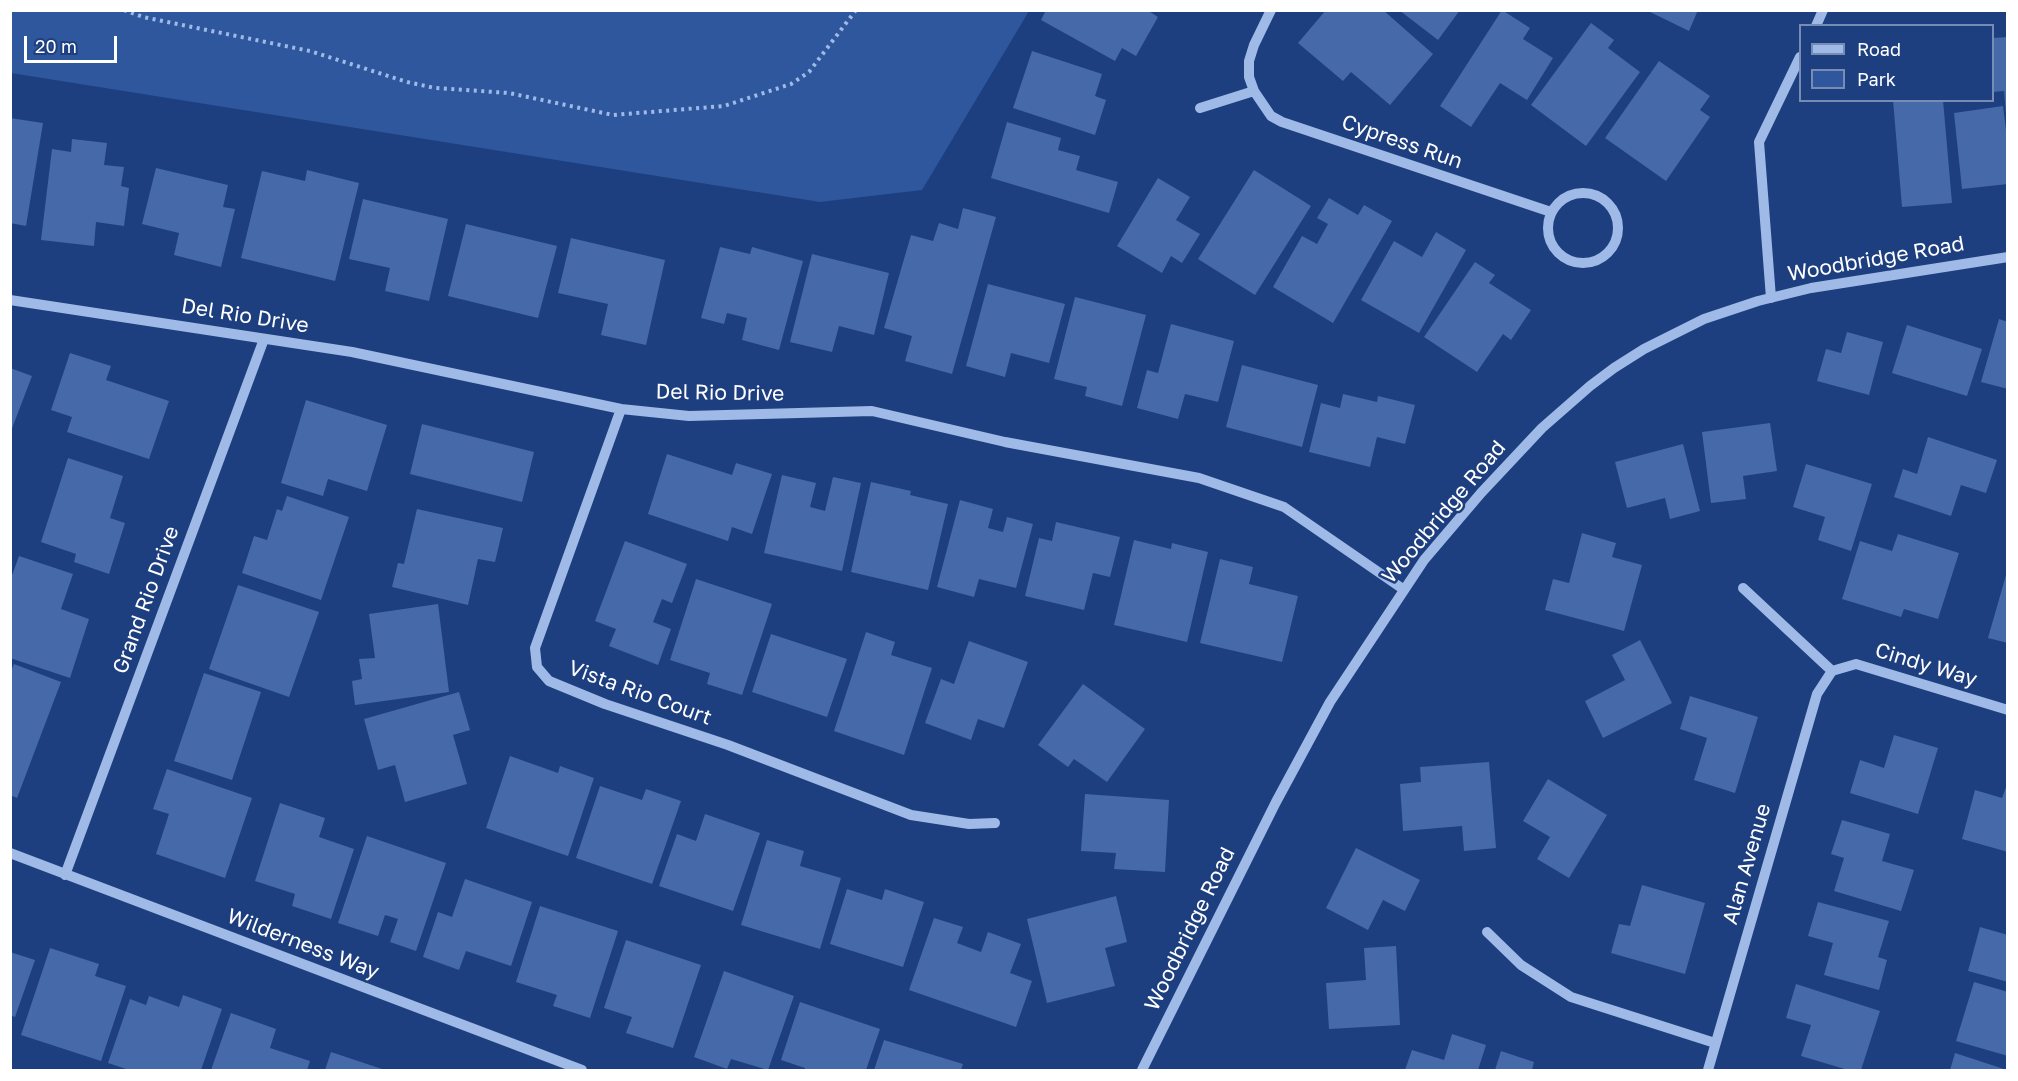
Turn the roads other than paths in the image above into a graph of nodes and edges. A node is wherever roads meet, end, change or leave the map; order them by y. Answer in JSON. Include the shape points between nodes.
{"nodes":[{"id":1,"x":1271,"y":10,"type":"edge"},
{"id":2,"x":1823,"y":10,"type":"edge"},
{"id":3,"x":1817,"y":24,"type":"edge"},
{"id":4,"x":1799,"y":59,"type":"edge"},
{"id":5,"x":1254,"y":91,"type":"junction"},
{"id":6,"x":1200,"y":108,"type":"dead end"},
{"id":7,"x":1551,"y":212,"type":"junction"},
{"id":8,"x":2007,"y":257,"type":"edge"},
{"id":9,"x":1771,"y":298,"type":"junction"},
{"id":10,"x":10,"y":300,"type":"edge"},
{"id":11,"x":264,"y":339,"type":"junction"},
{"id":12,"x":621,"y":410,"type":"junction"},
{"id":13,"x":1743,"y":588,"type":"dead end"},
{"id":14,"x":1403,"y":589,"type":"junction"},
{"id":15,"x":1832,"y":671,"type":"junction"},
{"id":16,"x":2007,"y":710,"type":"edge"},
{"id":17,"x":995,"y":824,"type":"dead end"},
{"id":18,"x":10,"y":853,"type":"edge"},
{"id":19,"x":65,"y":875,"type":"junction"},
{"id":20,"x":1487,"y":932,"type":"dead end"},
{"id":21,"x":1715,"y":1042,"type":"junction"},
{"id":22,"x":582,"y":1071,"type":"edge"},
{"id":23,"x":1142,"y":1071,"type":"edge"},
{"id":24,"x":1708,"y":1071,"type":"edge"}],
"edges":[{"from":1,"to":5,"type":"street","name":"Cypress Run","via":[[1249,60]]},
{"from":2,"to":3,"type":"street"},
{"from":4,"to":9,"type":"street","via":[[1759,142]]},
{"from":5,"to":6,"type":"street"},
{"from":5,"to":7,"type":"street","name":"Cypress Run","via":[[1271,116],[1282,122]]},
{"from":7,"to":7,"type":"street","via":[[1569,196],[1593,194],[1612,208],[1617,220],[1615,244],[1599,260],[1577,264],[1567,261],[1557,254],[1547,234]]},
{"from":8,"to":9,"type":"street","name":"Woodbridge Road","via":[[1811,288]]},
{"from":9,"to":14,"type":"street","name":"Woodbridge Road","via":[[1674,332],[1590,386],[1542,428],[1481,493]]},
{"from":10,"to":11,"type":"street","name":"Del Rio Drive"},
{"from":11,"to":12,"type":"street","name":"Del Rio Drive","via":[[352,352]]},
{"from":11,"to":19,"type":"street","name":"Grand Rio Drive"},
{"from":12,"to":14,"type":"street","name":"Del Rio Drive","via":[[689,416],[872,411],[1005,442],[1199,478],[1284,507]]},
{"from":12,"to":17,"type":"street","name":"Vista Rio Court","via":[[535,648],[537,667],[549,681],[911,815],[969,825]]},
{"from":13,"to":15,"type":"street"},
{"from":14,"to":23,"type":"street","name":"Woodbridge Road","via":[[1299,757]]},
{"from":15,"to":16,"type":"street","name":"Cindy Way","via":[[1856,664]]},
{"from":15,"to":21,"type":"street","name":"Alan Avenue","via":[[1817,694]]},
{"from":18,"to":19,"type":"street","name":"Wilderness Way"},
{"from":19,"to":22,"type":"street","name":"Wilderness Way"},
{"from":20,"to":21,"type":"street","via":[[1521,965],[1571,997]]},
{"from":21,"to":24,"type":"street","name":"Alan Avenue"}]}
